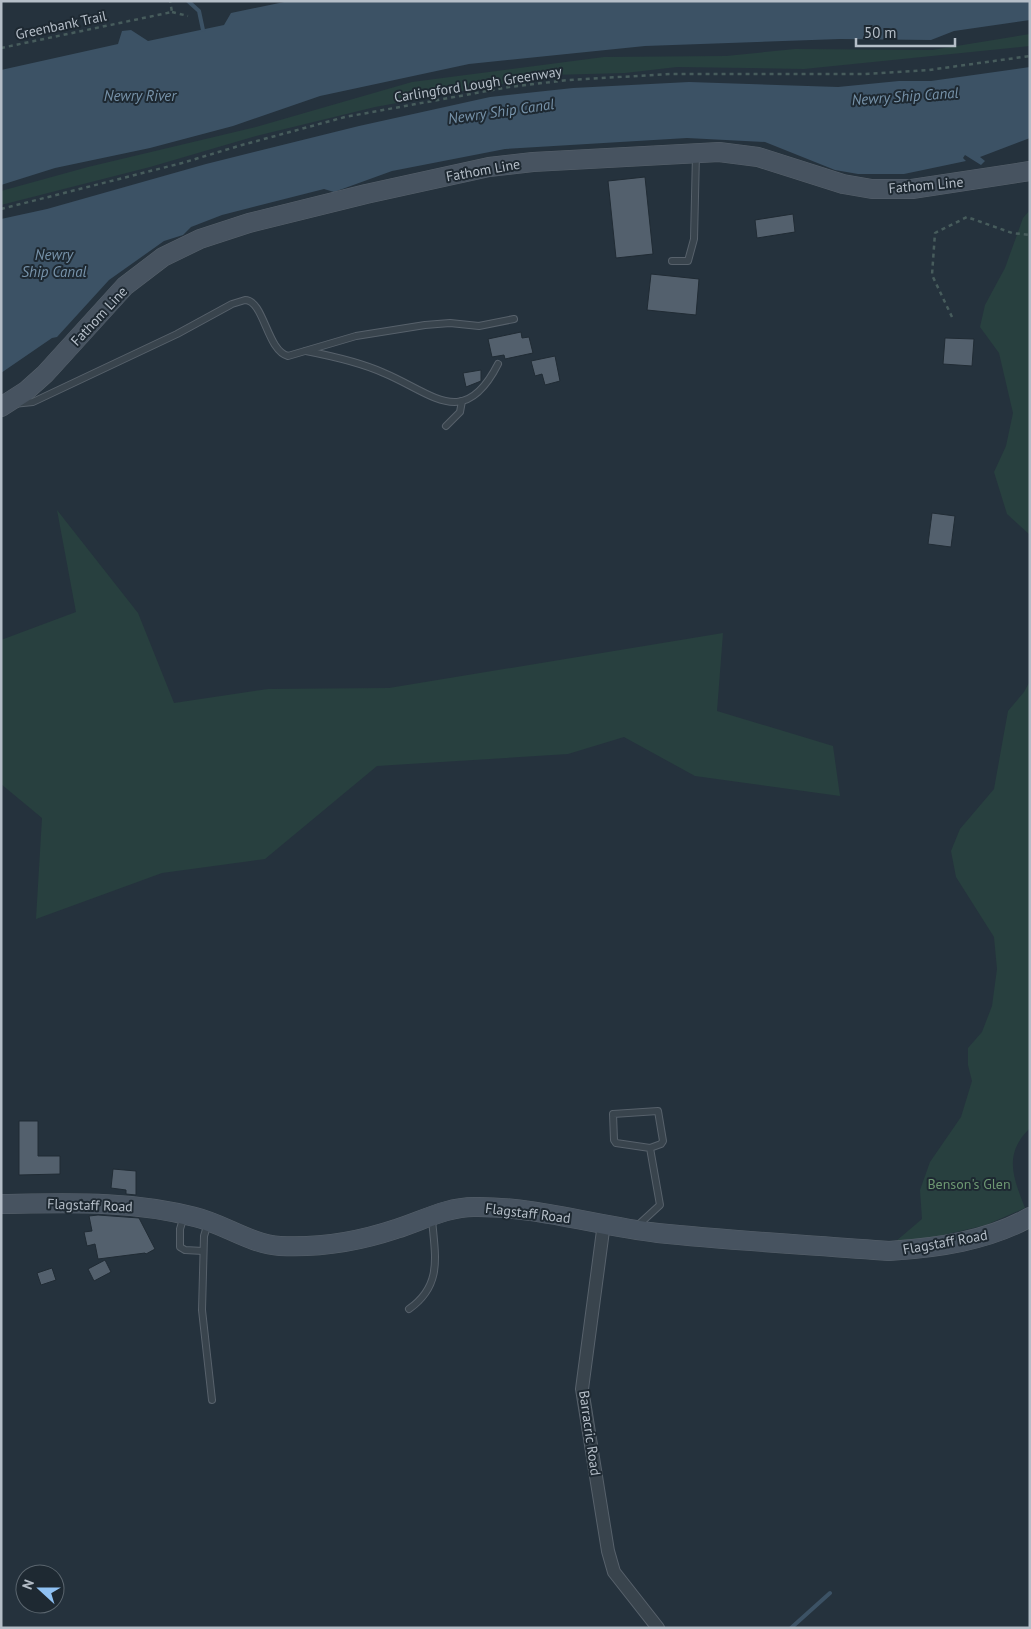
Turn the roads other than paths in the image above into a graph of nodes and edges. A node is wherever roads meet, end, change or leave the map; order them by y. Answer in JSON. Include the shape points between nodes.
{"nodes":[{"id":1,"x":696,"y":153,"type":"junction"},
{"id":2,"x":1030,"y":171,"type":"edge"},
{"id":3,"x":672,"y":261,"type":"dead end"},
{"id":4,"x":514,"y":319,"type":"dead end"},
{"id":5,"x":305,"y":350,"type":"junction"},
{"id":6,"x":498,"y":364,"type":"dead end"},
{"id":7,"x":462,"y":401,"type":"junction"},
{"id":8,"x":5,"y":405,"type":"edge"},
{"id":9,"x":446,"y":426,"type":"dead end"},
{"id":10,"x":650,"y":1148,"type":"junction"},
{"id":11,"x":1,"y":1204,"type":"edge"},
{"id":12,"x":185,"y":1215,"type":"junction"},
{"id":13,"x":432,"y":1215,"type":"junction"},
{"id":14,"x":1030,"y":1217,"type":"edge"},
{"id":15,"x":209,"y":1222,"type":"junction"},
{"id":16,"x":604,"y":1222,"type":"junction"},
{"id":17,"x":636,"y":1229,"type":"junction"},
{"id":18,"x":203,"y":1251,"type":"junction"},
{"id":19,"x":409,"y":1309,"type":"dead end"},
{"id":20,"x":212,"y":1400,"type":"dead end"},
{"id":21,"x":658,"y":1628,"type":"edge"}],
"edges":[{"from":1,"to":2,"type":"main road","name":"Fathom Line","via":[[758,157],[843,184],[872,189],[912,189]]},
{"from":1,"to":3,"type":"lane","via":[[694,239],[688,261]]},
{"from":1,"to":8,"type":"main road","name":"Fathom Line","via":[[489,167],[249,223],[200,239],[163,257],[125,286],[45,374]]},
{"from":4,"to":5,"type":"lane","via":[[479,326],[425,324],[356,336]]},
{"from":5,"to":7,"type":"lane","via":[[382,372],[422,394]]},
{"from":5,"to":8,"type":"lane","via":[[288,356],[278,351],[253,304],[245,300],[32,402]]},
{"from":6,"to":7,"type":"lane","via":[[478,395]]},
{"from":7,"to":9,"type":"lane","via":[[460,412]]},
{"from":10,"to":10,"type":"lane","via":[[616,1143],[613,1114],[658,1111],[663,1141]]},
{"from":10,"to":17,"type":"lane","via":[[660,1205]]},
{"from":11,"to":12,"type":"main road","name":"Flagstaff Road","via":[[124,1204]]},
{"from":12,"to":15,"type":"main road","name":"Flagstaff Road"},
{"from":12,"to":18,"type":"lane","via":[[180,1229],[180,1247]]},
{"from":13,"to":15,"type":"main road","name":"Flagstaff Road","via":[[374,1236],[299,1246],[277,1246],[254,1240]]},
{"from":13,"to":16,"type":"main road","name":"Flagstaff Road","via":[[473,1207],[500,1208]]},
{"from":13,"to":19,"type":"lane","via":[[436,1269],[430,1289]]},
{"from":14,"to":17,"type":"main road","name":"Flagstaff Road","via":[[964,1241],[889,1251]]},
{"from":15,"to":18,"type":"lane"},
{"from":16,"to":17,"type":"main road","name":"Flagstaff Road"},
{"from":16,"to":21,"type":"street","name":"Barracric Road","via":[[582,1390],[585,1415],[614,1572]]},
{"from":18,"to":20,"type":"lane","via":[[202,1310]]}]}
